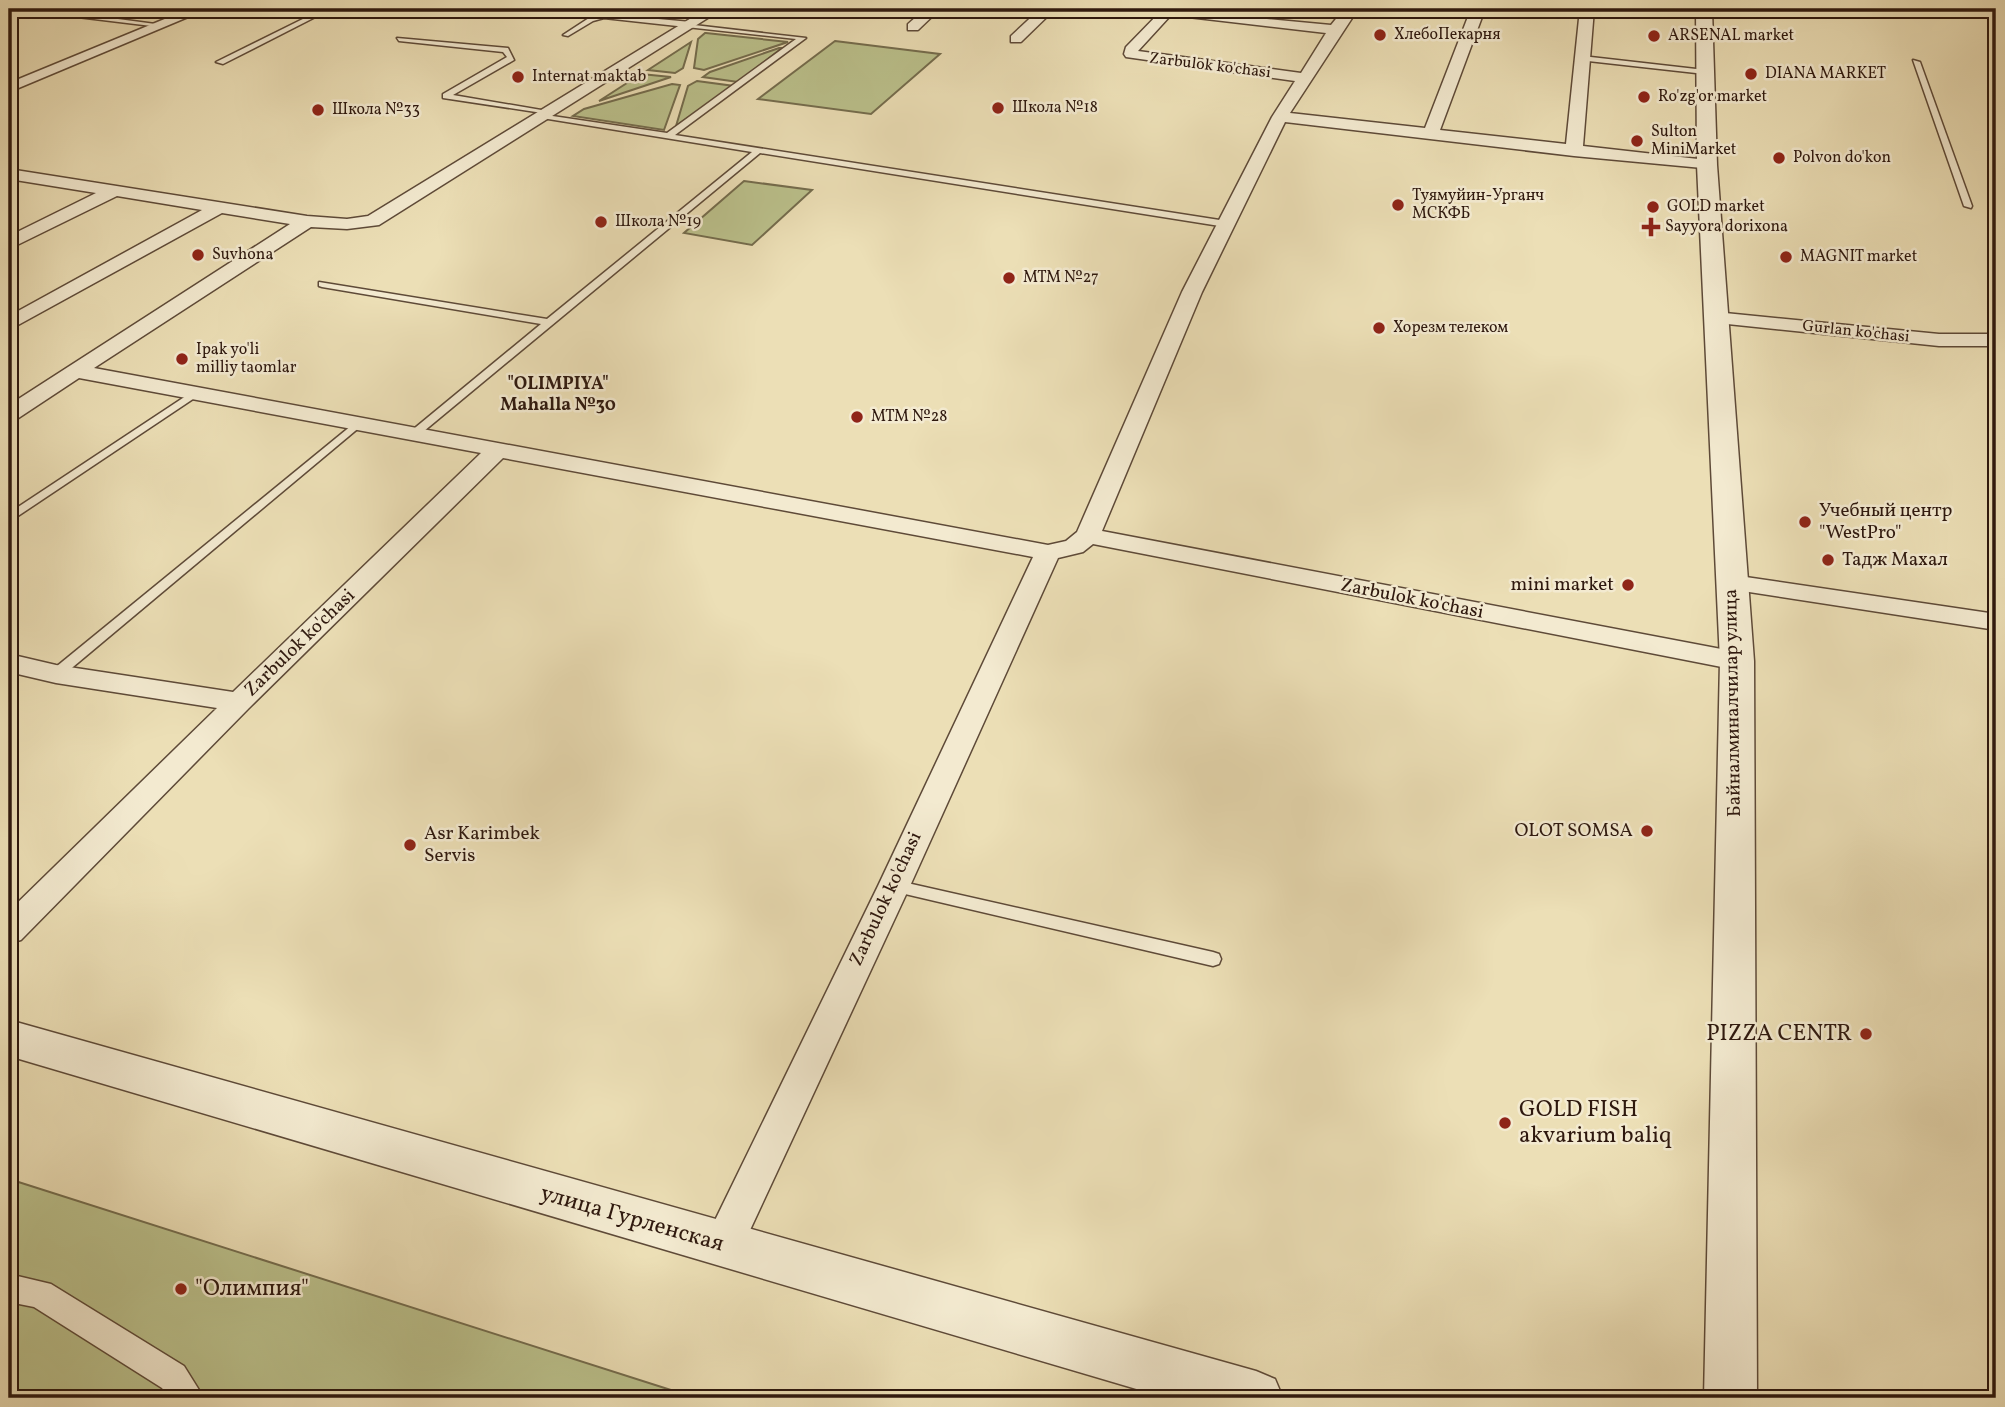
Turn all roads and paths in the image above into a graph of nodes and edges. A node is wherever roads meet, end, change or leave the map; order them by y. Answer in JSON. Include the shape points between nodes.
{"nodes":[{"id":1,"x":28,"y":9,"type":"edge"},
{"id":2,"x":200,"y":9,"type":"edge"},
{"id":3,"x":328,"y":9,"type":"edge"},
{"id":4,"x":715,"y":9,"type":"edge"},
{"id":5,"x":933,"y":9,"type":"edge"},
{"id":6,"x":1048,"y":9,"type":"edge"},
{"id":7,"x":1351,"y":9,"type":"edge"},
{"id":8,"x":1478,"y":9,"type":"edge"},
{"id":9,"x":1587,"y":9,"type":"edge"},
{"id":10,"x":1704,"y":9,"type":"edge"},
{"id":11,"x":1169,"y":10,"type":"edge"},
{"id":12,"x":1265,"y":15,"type":"edge"},
{"id":13,"x":160,"y":25,"type":"junction"},
{"id":14,"x":689,"y":25,"type":"junction"},
{"id":15,"x":913,"y":27,"type":"dead end"},
{"id":16,"x":1335,"y":30,"type":"junction"},
{"id":17,"x":566,"y":36,"type":"dead end"},
{"id":18,"x":399,"y":39,"type":"dead end"},
{"id":19,"x":1016,"y":39,"type":"dead end"},
{"id":20,"x":1582,"y":58,"type":"junction"},
{"id":21,"x":220,"y":62,"type":"dead end"},
{"id":22,"x":1916,"y":62,"type":"dead end"},
{"id":23,"x":1705,"y":72,"type":"junction"},
{"id":24,"x":1306,"y":78,"type":"junction"},
{"id":25,"x":9,"y":88,"type":"edge"},
{"id":26,"x":545,"y":114,"type":"junction"},
{"id":27,"x":1280,"y":117,"type":"junction"},
{"id":28,"x":1431,"y":134,"type":"junction"},
{"id":29,"x":667,"y":136,"type":"junction"},
{"id":30,"x":759,"y":150,"type":"junction"},
{"id":31,"x":1574,"y":150,"type":"junction"},
{"id":32,"x":1707,"y":165,"type":"junction"},
{"id":33,"x":9,"y":174,"type":"edge"},
{"id":34,"x":114,"y":191,"type":"junction"},
{"id":35,"x":1968,"y":206,"type":"dead end"},
{"id":36,"x":220,"y":207,"type":"junction"},
{"id":37,"x":307,"y":220,"type":"junction"},
{"id":38,"x":1226,"y":224,"type":"junction"},
{"id":39,"x":9,"y":243,"type":"edge"},
{"id":40,"x":322,"y":284,"type":"dead end"},
{"id":41,"x":1715,"y":318,"type":"junction"},
{"id":42,"x":550,"y":323,"type":"junction"},
{"id":43,"x":9,"y":324,"type":"edge"},
{"id":44,"x":1996,"y":340,"type":"edge"},
{"id":45,"x":74,"y":371,"type":"junction"},
{"id":46,"x":195,"y":393,"type":"junction"},
{"id":47,"x":9,"y":414,"type":"edge"},
{"id":48,"x":357,"y":424,"type":"junction"},
{"id":49,"x":414,"y":435,"type":"junction"},
{"id":50,"x":498,"y":450,"type":"junction"},
{"id":51,"x":9,"y":518,"type":"edge"},
{"id":52,"x":1088,"y":536,"type":"junction"},
{"id":53,"x":1048,"y":552,"type":"junction"},
{"id":54,"x":1732,"y":583,"type":"junction"},
{"id":55,"x":1996,"y":621,"type":"edge"},
{"id":56,"x":1737,"y":661,"type":"junction"},
{"id":57,"x":9,"y":663,"type":"edge"},
{"id":58,"x":56,"y":674,"type":"junction"},
{"id":59,"x":239,"y":702,"type":"junction"},
{"id":60,"x":894,"y":886,"type":"junction"},
{"id":61,"x":9,"y":931,"type":"edge"},
{"id":62,"x":1213,"y":959,"type":"dead end"},
{"id":63,"x":9,"y":1038,"type":"edge"},
{"id":64,"x":723,"y":1245,"type":"junction"},
{"id":65,"x":9,"y":1288,"type":"edge"},
{"id":66,"x":188,"y":1398,"type":"edge"},
{"id":67,"x":1256,"y":1398,"type":"edge"},
{"id":68,"x":1731,"y":1398,"type":"edge"}],
"edges":[{"from":1,"to":13,"type":"lane"},
{"from":2,"to":13,"type":"street"},
{"from":3,"to":21,"type":"lane"},
{"from":4,"to":14,"type":"street"},
{"from":5,"to":15,"type":"street"},
{"from":6,"to":19,"type":"street"},
{"from":7,"to":16,"type":"street","name":"Zarbulok ko'chasi"},
{"from":8,"to":28,"type":"street"},
{"from":9,"to":20,"type":"street"},
{"from":10,"to":23,"type":"street","name":"Байналминалчилар улица"},
{"from":11,"to":12,"type":"street","name":"Zarbulok ko'chasi"},
{"from":11,"to":24,"type":"street","name":"Zarbulok ko'chasi","via":[[1131,54]]},
{"from":12,"to":16,"type":"street","name":"Zarbulok ko'chasi"},
{"from":13,"to":25,"type":"street"},
{"from":14,"to":17,"type":"lane","via":[[604,16]]},
{"from":14,"to":26,"type":"street"},
{"from":14,"to":29,"type":"lane","via":[[802,38]]},
{"from":16,"to":24,"type":"street","name":"Zarbulok ko'chasi"},
{"from":18,"to":26,"type":"lane","via":[[505,50],[511,58],[446,96]]},
{"from":20,"to":23,"type":"lane"},
{"from":20,"to":31,"type":"street"},
{"from":22,"to":35,"type":"lane"},
{"from":23,"to":32,"type":"street","name":"Байналминалчилар улица"},
{"from":24,"to":27,"type":"street","name":"Zarbulok ko'chasi"},
{"from":26,"to":29,"type":"lane"},
{"from":26,"to":37,"type":"street","via":[[373,221]]},
{"from":27,"to":28,"type":"street"},
{"from":27,"to":38,"type":"street","name":"Zarbulok ko'chasi"},
{"from":28,"to":31,"type":"street"},
{"from":29,"to":30,"type":"lane"},
{"from":30,"to":38,"type":"lane"},
{"from":30,"to":42,"type":"lane"},
{"from":31,"to":32,"type":"street"},
{"from":32,"to":41,"type":"street","name":"Байналминалчилар улица"},
{"from":33,"to":34,"type":"street"},
{"from":34,"to":36,"type":"street"},
{"from":34,"to":39,"type":"street"},
{"from":36,"to":37,"type":"street"},
{"from":36,"to":43,"type":"street"},
{"from":37,"to":45,"type":"street"},
{"from":38,"to":52,"type":"street","name":"Zarbulok ko'chasi","via":[[1192,292]]},
{"from":40,"to":42,"type":"lane"},
{"from":41,"to":44,"type":"street","name":"Gurlan ko'chasi","via":[[1939,340]]},
{"from":41,"to":54,"type":"street","name":"Байналминалчилар улица"},
{"from":42,"to":49,"type":"lane"},
{"from":45,"to":46,"type":"street"},
{"from":45,"to":47,"type":"street"},
{"from":46,"to":48,"type":"street"},
{"from":46,"to":51,"type":"lane"},
{"from":48,"to":49,"type":"street"},
{"from":48,"to":58,"type":"lane"},
{"from":49,"to":50,"type":"street"},
{"from":50,"to":53,"type":"street"},
{"from":50,"to":59,"type":"street","name":"Zarbulok ko'chasi"},
{"from":52,"to":53,"type":"street","via":[[1073,547]]},
{"from":52,"to":56,"type":"street","name":"Zarbulok ko'chasi"},
{"from":53,"to":60,"type":"street","name":"Zarbulok ko'chasi"},
{"from":54,"to":55,"type":"street"},
{"from":54,"to":56,"type":"street","name":"Байналминалчилар улица"},
{"from":56,"to":68,"type":"street","name":"Байналминалчилар улица"},
{"from":57,"to":58,"type":"street","name":"Zarbulok ko'chasi"},
{"from":58,"to":59,"type":"street","name":"Zarbulok ko'chasi"},
{"from":59,"to":61,"type":"street"},
{"from":60,"to":62,"type":"lane"},
{"from":60,"to":64,"type":"street","name":"Zarbulok ko'chasi"},
{"from":63,"to":64,"type":"street","name":"улица Гурленская"},
{"from":64,"to":67,"type":"street","name":"улица Гурленская"},
{"from":65,"to":66,"type":"street","via":[[40,1294],[173,1377]]}]}
